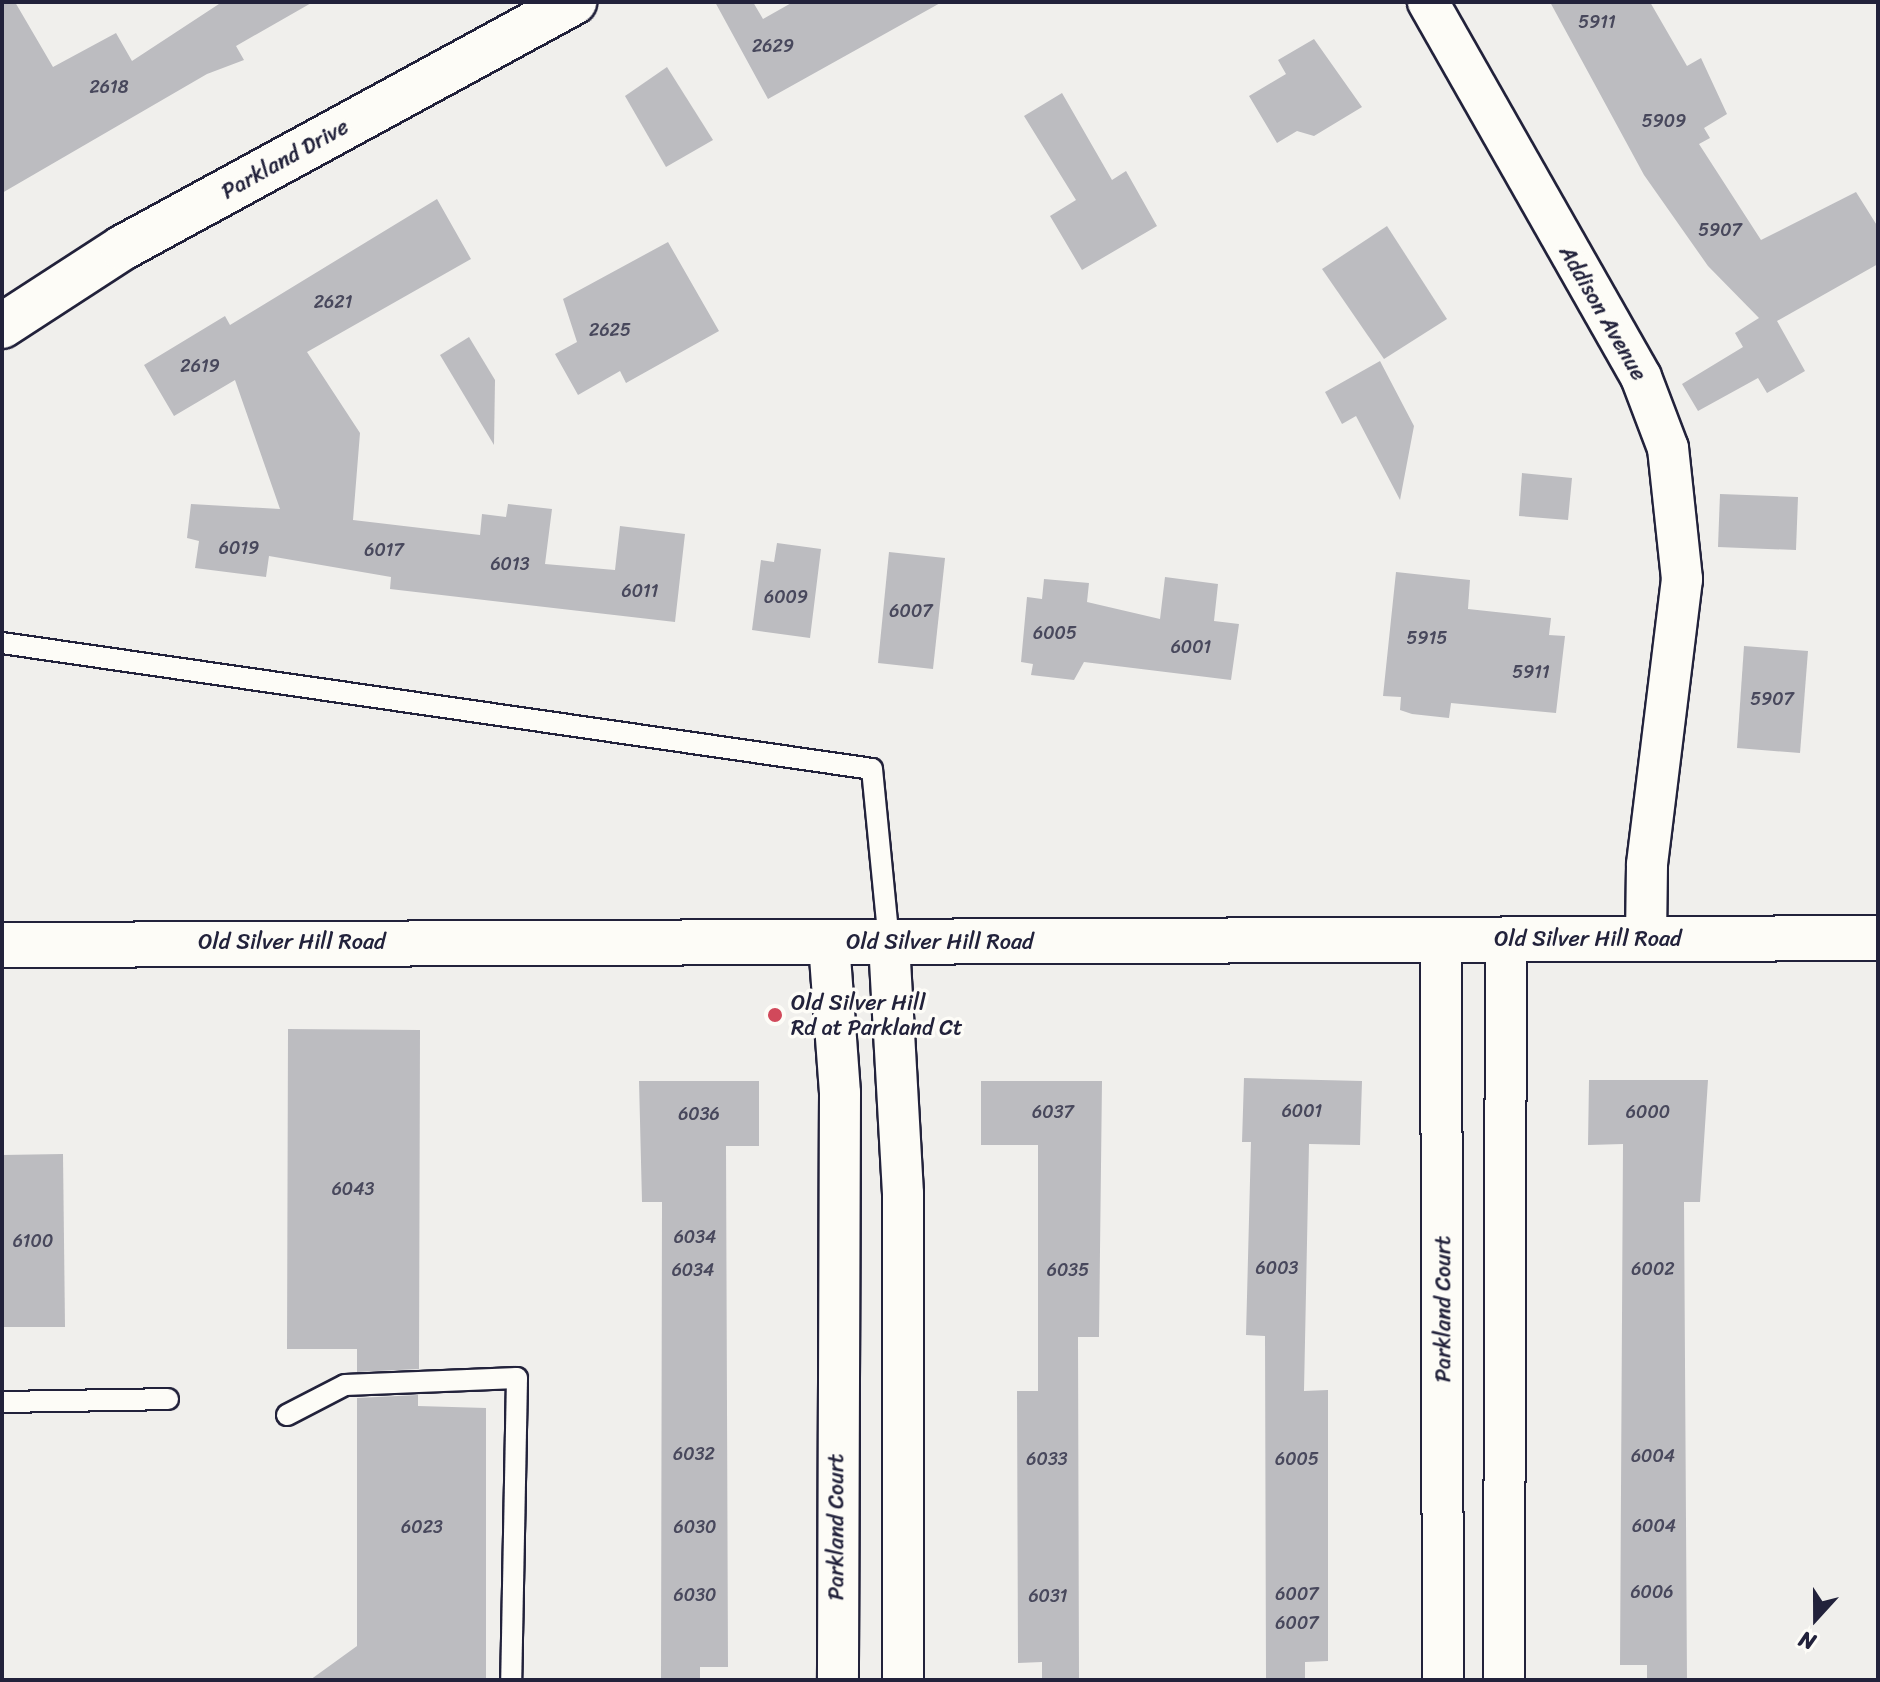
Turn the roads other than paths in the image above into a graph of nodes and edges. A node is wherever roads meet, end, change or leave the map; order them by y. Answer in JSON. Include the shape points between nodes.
{"nodes":[{"id":1,"x":574,"y":2,"type":"edge"},
{"id":2,"x":1428,"y":2,"type":"edge"},
{"id":3,"x":2,"y":326,"type":"edge"},
{"id":4,"x":2,"y":643,"type":"edge"},
{"id":5,"x":1441,"y":938,"type":"junction"},
{"id":6,"x":1878,"y":938,"type":"edge"},
{"id":7,"x":1506,"y":939,"type":"junction"},
{"id":8,"x":1646,"y":939,"type":"junction"},
{"id":9,"x":829,"y":943,"type":"junction"},
{"id":10,"x":889,"y":943,"type":"junction"},
{"id":11,"x":2,"y":945,"type":"edge"},
{"id":12,"x":898,"y":1089,"type":"junction"},
{"id":13,"x":840,"y":1093,"type":"junction"},
{"id":14,"x":1443,"y":1101,"type":"junction"},
{"id":15,"x":1505,"y":1104,"type":"junction"},
{"id":16,"x":168,"y":1399,"type":"dead end"},
{"id":17,"x":2,"y":1402,"type":"edge"},
{"id":18,"x":287,"y":1415,"type":"dead end"},
{"id":19,"x":511,"y":1680,"type":"edge"},
{"id":20,"x":838,"y":1680,"type":"edge"},
{"id":21,"x":903,"y":1680,"type":"edge"},
{"id":22,"x":1443,"y":1680,"type":"edge"},
{"id":23,"x":1504,"y":1680,"type":"edge"}],
"edges":[{"from":1,"to":3,"type":"street","name":"Parkland Drive","via":[[122,248]]},
{"from":2,"to":8,"type":"street","name":"Addison Avenue","via":[[1641,377],[1668,448],[1682,579],[1647,865]]},
{"from":4,"to":10,"type":"lane","via":[[872,769]]},
{"from":5,"to":7,"type":"street","name":"Old Silver Hill Road"},
{"from":5,"to":10,"type":"street","name":"Old Silver Hill Road"},
{"from":5,"to":14,"type":"street","name":"Parkland Court"},
{"from":6,"to":8,"type":"street","name":"Old Silver Hill Road"},
{"from":7,"to":8,"type":"street","name":"Old Silver Hill Road"},
{"from":7,"to":15,"type":"street"},
{"from":9,"to":10,"type":"street","name":"Old Silver Hill Road"},
{"from":9,"to":11,"type":"street","name":"Old Silver Hill Road"},
{"from":9,"to":13,"type":"street","name":"Parkland Court"},
{"from":10,"to":12,"type":"street"},
{"from":12,"to":13,"type":"street"},
{"from":12,"to":21,"type":"street"},
{"from":13,"to":20,"type":"street","name":"Parkland Court"},
{"from":14,"to":15,"type":"street"},
{"from":14,"to":22,"type":"street","name":"Parkland Court"},
{"from":15,"to":23,"type":"street"},
{"from":16,"to":17,"type":"lane"},
{"from":18,"to":19,"type":"lane","via":[[345,1385],[517,1378]]}]}
